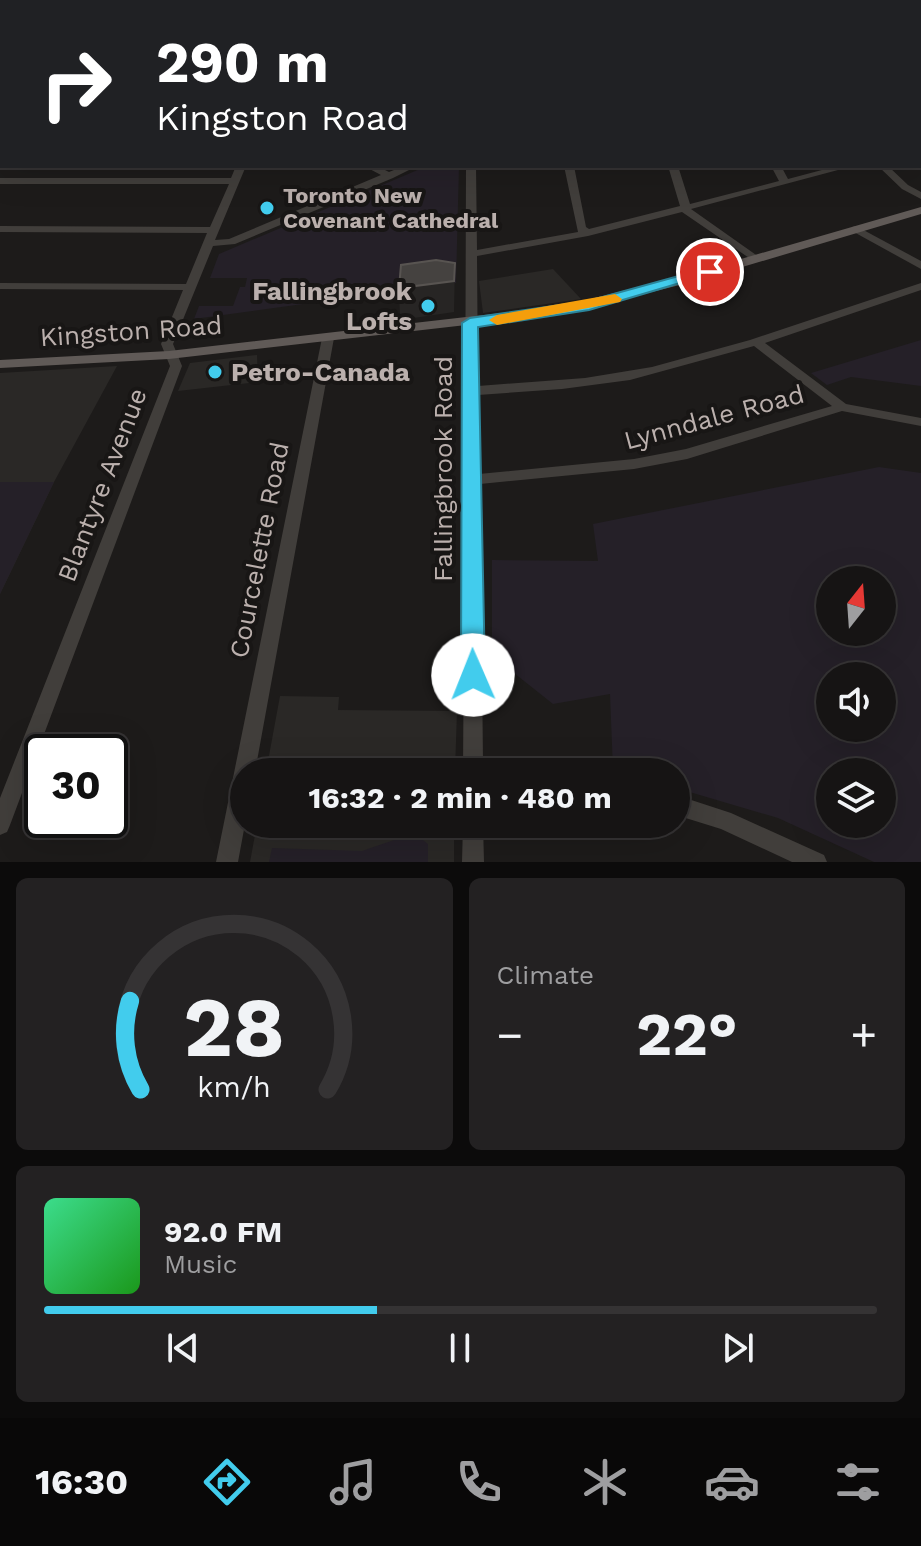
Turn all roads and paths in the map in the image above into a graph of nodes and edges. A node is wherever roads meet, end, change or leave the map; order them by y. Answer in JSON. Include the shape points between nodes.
{"nodes":[{"id":1,"x":240,"y":168,"type":"edge"},
{"id":2,"x":373,"y":168,"type":"edge"},
{"id":3,"x":408,"y":168,"type":"edge"},
{"id":4,"x":471,"y":168,"type":"edge"},
{"id":5,"x":569,"y":168,"type":"edge"},
{"id":6,"x":674,"y":168,"type":"edge"},
{"id":7,"x":777,"y":168,"type":"edge"},
{"id":8,"x":839,"y":168,"type":"edge"},
{"id":9,"x":885,"y":168,"type":"edge"},
{"id":10,"x":390,"y":176,"type":"junction"},
{"id":11,"x":0,"y":181,"type":"edge"},
{"id":12,"x":235,"y":181,"type":"junction"},
{"id":13,"x":784,"y":181,"type":"junction"},
{"id":14,"x":921,"y":196,"type":"edge"},
{"id":15,"x":686,"y":207,"type":"junction"},
{"id":16,"x":921,"y":210,"type":"edge"},
{"id":17,"x":0,"y":229,"type":"edge"},
{"id":18,"x":856,"y":229,"type":"junction"},
{"id":19,"x":215,"y":230,"type":"junction"},
{"id":20,"x":588,"y":233,"type":"junction"},
{"id":21,"x":210,"y":243,"type":"junction"},
{"id":22,"x":471,"y":254,"type":"junction"},
{"id":23,"x":755,"y":259,"type":"junction"},
{"id":24,"x":921,"y":266,"type":"edge"},
{"id":25,"x":0,"y":286,"type":"edge"},
{"id":26,"x":921,"y":286,"type":"edge"},
{"id":27,"x":190,"y":287,"type":"junction"},
{"id":28,"x":470,"y":323,"type":"junction"},
{"id":29,"x":328,"y":338,"type":"junction"},
{"id":30,"x":756,"y":342,"type":"junction"},
{"id":31,"x":169,"y":355,"type":"junction"},
{"id":32,"x":0,"y":364,"type":"edge"},
{"id":33,"x":471,"y":391,"type":"junction"},
{"id":34,"x":842,"y":407,"type":"junction"},
{"id":35,"x":921,"y":422,"type":"edge"},
{"id":36,"x":470,"y":480,"type":"junction"},
{"id":37,"x":247,"y":758,"type":"edge"},
{"id":38,"x":480,"y":758,"type":"edge"},
{"id":39,"x":690,"y":809,"type":"edge"},
{"id":40,"x":0,"y":825,"type":"edge"},
{"id":41,"x":232,"y":838,"type":"edge"},
{"id":42,"x":473,"y":838,"type":"edge"},
{"id":43,"x":227,"y":862,"type":"edge"},
{"id":44,"x":473,"y":862,"type":"edge"},
{"id":45,"x":816,"y":862,"type":"edge"}],
"edges":[{"from":1,"to":12,"type":"street","name":"Blantyre Avenue"},
{"from":2,"to":10,"type":"street"},
{"from":3,"to":10,"type":"street"},
{"from":4,"to":22,"type":"street","name":"Fallingbrook Road"},
{"from":5,"to":20,"type":"street","via":[[581,229]]},
{"from":6,"to":15,"type":"street"},
{"from":7,"to":13,"type":"street"},
{"from":8,"to":13,"type":"street"},
{"from":9,"to":14,"type":"street"},
{"from":10,"to":21,"type":"street","via":[[231,242]]},
{"from":11,"to":12,"type":"street"},
{"from":12,"to":19,"type":"street","name":"Blantyre Avenue"},
{"from":13,"to":15,"type":"street"},
{"from":15,"to":20,"type":"street"},
{"from":15,"to":23,"type":"street"},
{"from":16,"to":18,"type":"main road","name":"Kingston Road"},
{"from":17,"to":19,"type":"street"},
{"from":18,"to":23,"type":"main road","name":"Kingston Road"},
{"from":18,"to":24,"type":"street"},
{"from":19,"to":21,"type":"street","name":"Blantyre Avenue"},
{"from":20,"to":22,"type":"street"},
{"from":21,"to":27,"type":"street","name":"Blantyre Avenue"},
{"from":22,"to":28,"type":"street","name":"Fallingbrook Road"},
{"from":23,"to":28,"type":"main road","name":"Kingston Road","via":[[589,305]]},
{"from":25,"to":27,"type":"street"},
{"from":26,"to":30,"type":"street"},
{"from":27,"to":31,"type":"street","name":"Blantyre Avenue","via":[[167,344]]},
{"from":28,"to":29,"type":"main road","name":"Kingston Road"},
{"from":28,"to":33,"type":"street","name":"Fallingbrook Road"},
{"from":29,"to":31,"type":"main road","name":"Kingston Road"},
{"from":29,"to":37,"type":"street","name":"Courcelette Road"},
{"from":30,"to":33,"type":"street","via":[[651,371],[559,386]]},
{"from":30,"to":34,"type":"street"},
{"from":31,"to":32,"type":"main road","name":"Kingston Road"},
{"from":31,"to":40,"type":"street","name":"Blantyre Avenue","via":[[176,366]]},
{"from":33,"to":36,"type":"street","name":"Fallingbrook Road"},
{"from":34,"to":35,"type":"street","name":"Lynndale Road"},
{"from":34,"to":36,"type":"street","name":"Lynndale Road","via":[[687,454]]},
{"from":36,"to":38,"type":"street","name":"Fallingbrook Road"},
{"from":39,"to":45,"type":"street"},
{"from":41,"to":43,"type":"street","name":"Courcelette Road"},
{"from":42,"to":44,"type":"street"}]}
